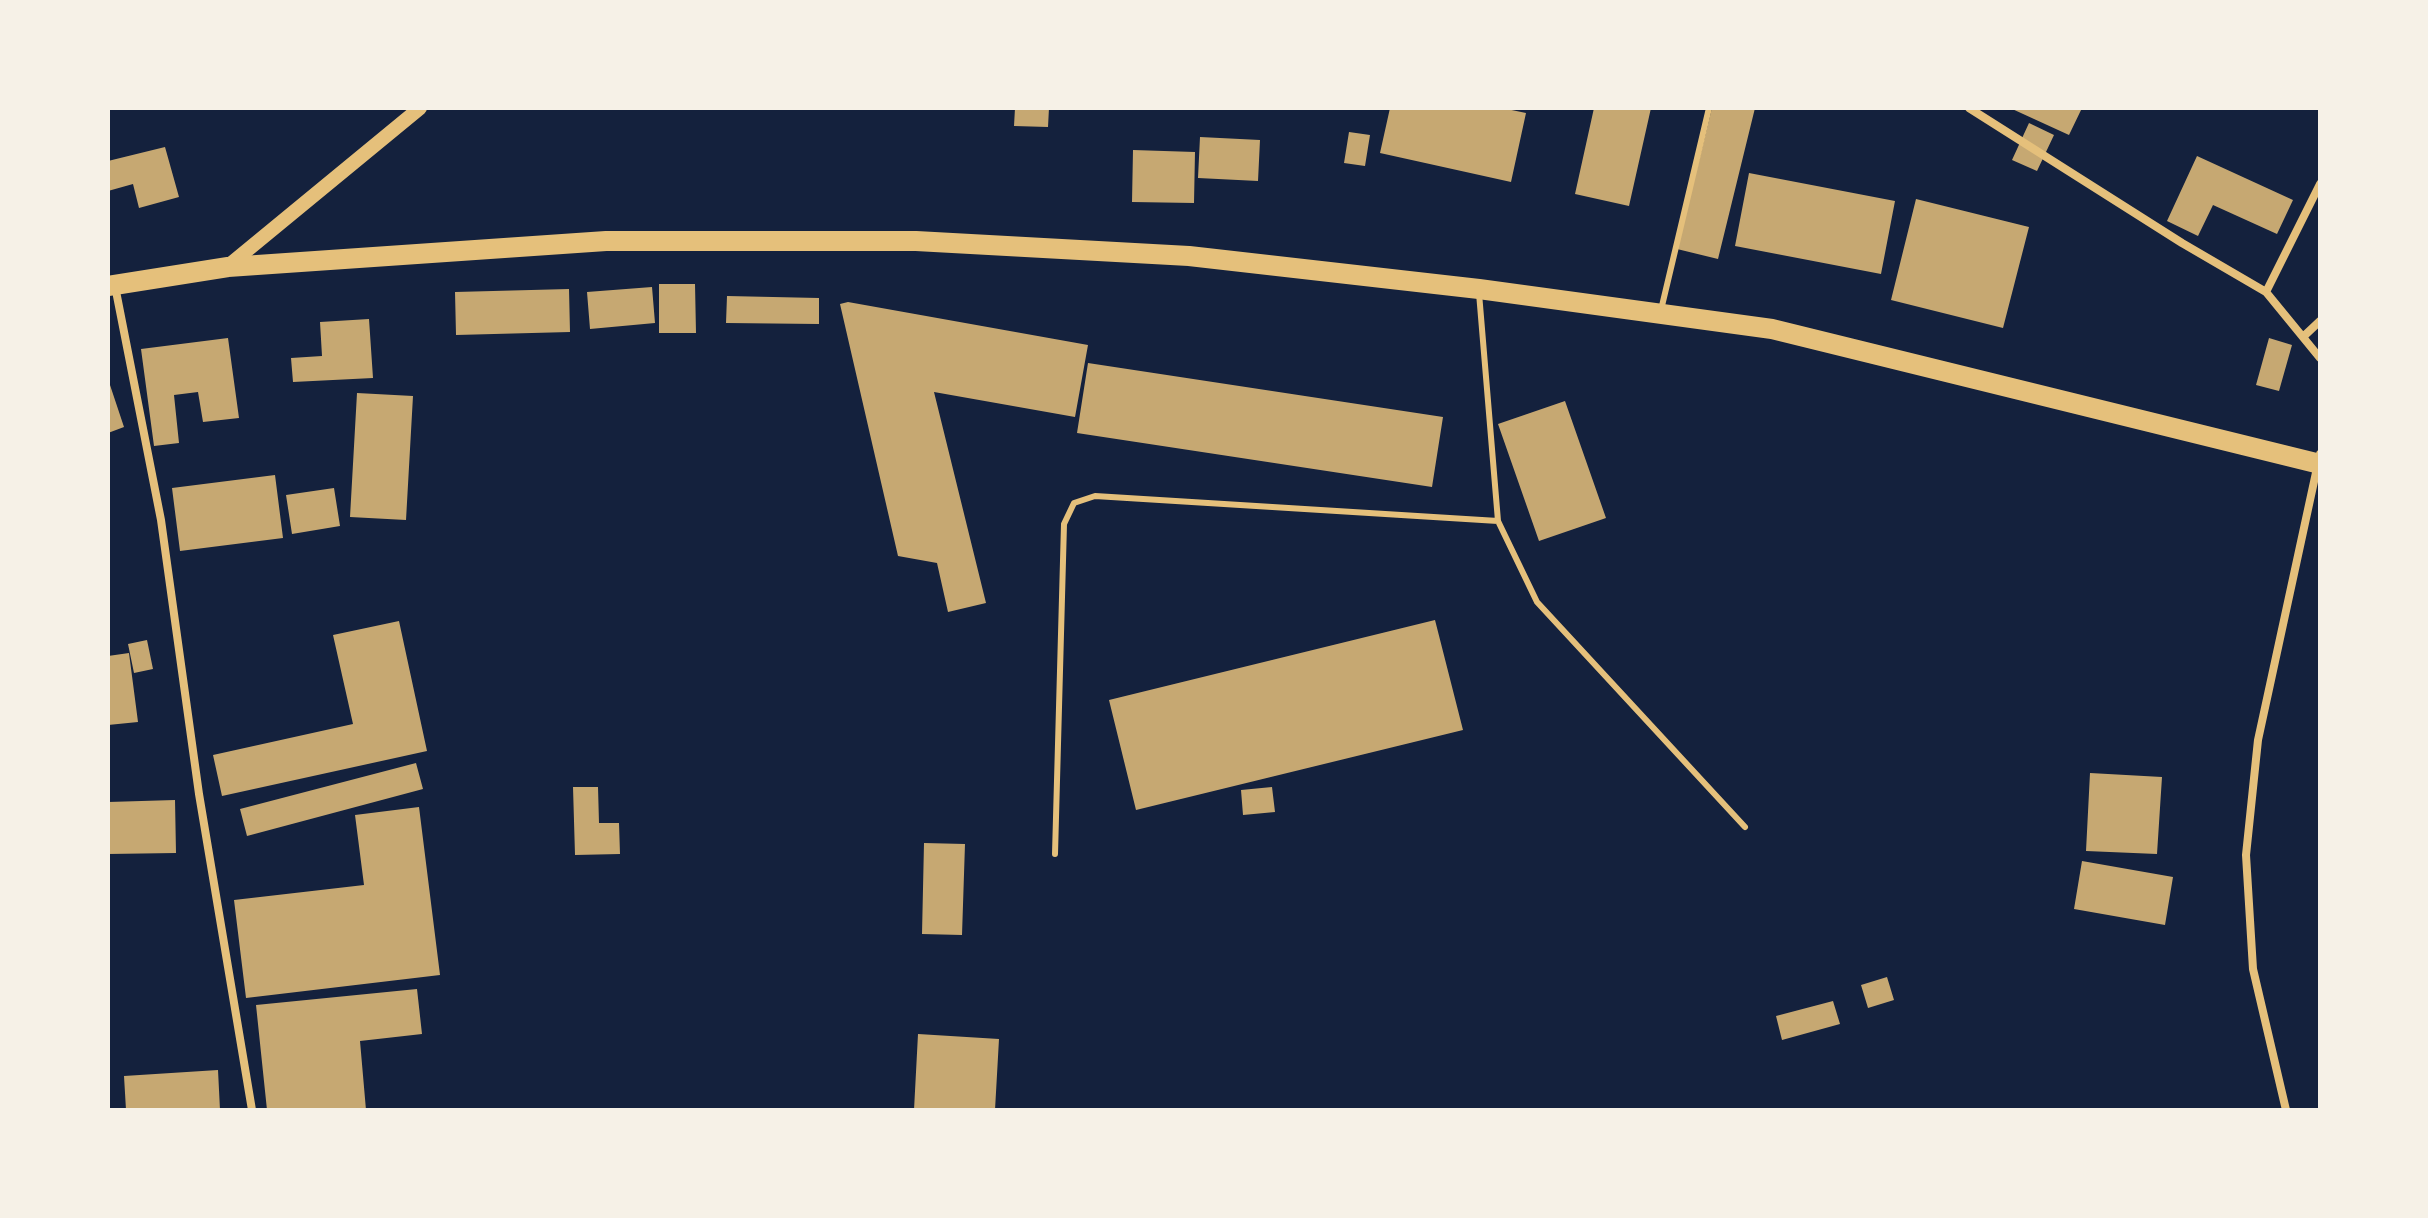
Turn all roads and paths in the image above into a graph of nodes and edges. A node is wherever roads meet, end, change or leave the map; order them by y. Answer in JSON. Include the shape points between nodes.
{"nodes":[{"id":1,"x":420,"y":108,"type":"edge"},
{"id":2,"x":1709,"y":108,"type":"edge"},
{"id":3,"x":1969,"y":108,"type":"edge"},
{"id":4,"x":2320,"y":184,"type":"edge"},
{"id":5,"x":228,"y":267,"type":"junction"},
{"id":6,"x":112,"y":286,"type":"edge"},
{"id":7,"x":1479,"y":289,"type":"junction"},
{"id":8,"x":2266,"y":292,"type":"junction"},
{"id":9,"x":1661,"y":313,"type":"junction"},
{"id":10,"x":2320,"y":321,"type":"edge"},
{"id":11,"x":2304,"y":336,"type":"junction"},
{"id":12,"x":2320,"y":358,"type":"edge"},
{"id":13,"x":2318,"y":460,"type":"edge"},
{"id":14,"x":1498,"y":521,"type":"junction"},
{"id":15,"x":1745,"y":827,"type":"dead end"},
{"id":16,"x":1055,"y":854,"type":"dead end"},
{"id":17,"x":252,"y":1110,"type":"edge"},
{"id":18,"x":2286,"y":1110,"type":"edge"}],
"edges":[{"from":1,"to":5,"type":"street"},
{"from":2,"to":9,"type":"lane"},
{"from":3,"to":8,"type":"street"},
{"from":4,"to":8,"type":"street"},
{"from":5,"to":6,"type":"main road"},
{"from":5,"to":7,"type":"main road","via":[[606,241],[916,241],[1189,256]]},
{"from":6,"to":17,"type":"street","via":[[161,520],[199,794]]},
{"from":7,"to":9,"type":"main road"},
{"from":7,"to":14,"type":"lane"},
{"from":8,"to":11,"type":"street"},
{"from":9,"to":13,"type":"main road","via":[[1772,329]]},
{"from":10,"to":11,"type":"street"},
{"from":11,"to":12,"type":"street"},
{"from":13,"to":18,"type":"street","via":[[2258,740],[2246,855],[2253,969]]},
{"from":14,"to":15,"type":"lane","via":[[1537,602]]},
{"from":14,"to":16,"type":"lane","via":[[1095,496],[1074,503],[1064,524]]}]}
